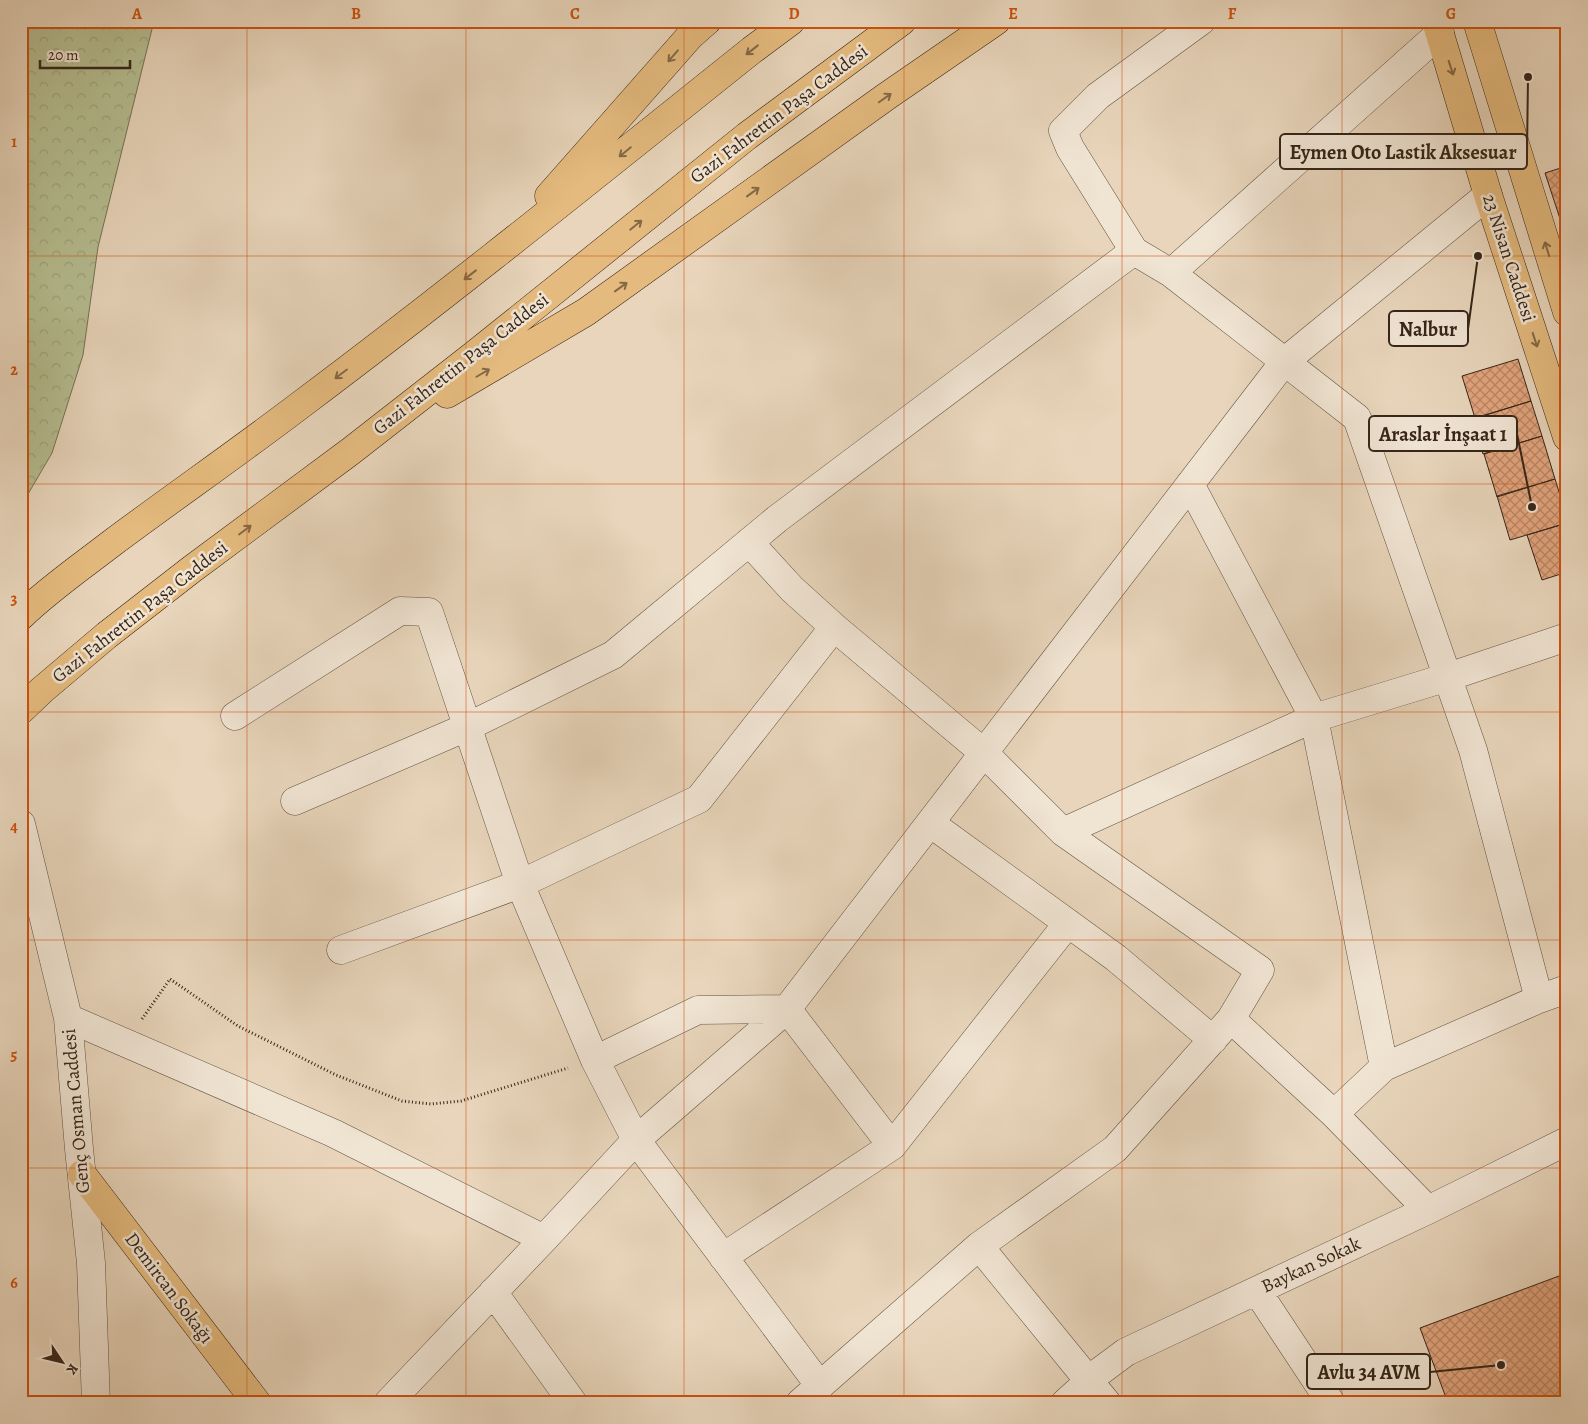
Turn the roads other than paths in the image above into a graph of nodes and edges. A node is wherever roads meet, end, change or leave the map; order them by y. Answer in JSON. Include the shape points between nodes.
{"nodes":[{"id":1,"x":707,"y":21,"type":"edge"},
{"id":2,"x":791,"y":21,"type":"edge"},
{"id":3,"x":902,"y":21,"type":"edge"},
{"id":4,"x":996,"y":21,"type":"edge"},
{"id":5,"x":1201,"y":21,"type":"edge"},
{"id":6,"x":1477,"y":21,"type":"edge"},
{"id":7,"x":1444,"y":25,"type":"edge"},
{"id":8,"x":1488,"y":195,"type":"junction"},
{"id":9,"x":500,"y":251,"type":"junction"},
{"id":10,"x":1134,"y":251,"type":"junction"},
{"id":11,"x":1171,"y":273,"type":"junction"},
{"id":12,"x":1567,"y":312,"type":"edge"},
{"id":13,"x":1284,"y":362,"type":"junction"},
{"id":14,"x":1567,"y":436,"type":"edge"},
{"id":15,"x":351,"y":451,"type":"junction"},
{"id":16,"x":1190,"y":484,"type":"junction"},
{"id":17,"x":749,"y":542,"type":"junction"},
{"id":18,"x":21,"y":616,"type":"edge"},
{"id":19,"x":834,"y":627,"type":"junction"},
{"id":20,"x":1567,"y":636,"type":"edge"},
{"id":21,"x":1448,"y":677,"type":"junction"},
{"id":22,"x":21,"y":710,"type":"edge"},
{"id":23,"x":235,"y":716,"type":"dead end"},
{"id":24,"x":1314,"y":718,"type":"junction"},
{"id":25,"x":467,"y":727,"type":"junction"},
{"id":26,"x":984,"y":753,"type":"junction"},
{"id":27,"x":295,"y":801,"type":"dead end"},
{"id":28,"x":930,"y":823,"type":"junction"},
{"id":29,"x":21,"y":824,"type":"edge"},
{"id":30,"x":1063,"y":832,"type":"junction"},
{"id":31,"x":520,"y":884,"type":"junction"},
{"id":32,"x":1068,"y":923,"type":"junction"},
{"id":33,"x":341,"y":950,"type":"dead end"},
{"id":34,"x":1567,"y":989,"type":"edge"},
{"id":35,"x":1540,"y":999,"type":"junction"},
{"id":36,"x":787,"y":1009,"type":"junction"},
{"id":37,"x":68,"y":1018,"type":"junction"},
{"id":38,"x":1231,"y":1019,"type":"junction"},
{"id":39,"x":1213,"y":1040,"type":"junction"},
{"id":40,"x":595,"y":1060,"type":"junction"},
{"id":41,"x":1384,"y":1067,"type":"junction"},
{"id":42,"x":1334,"y":1114,"type":"junction"},
{"id":43,"x":636,"y":1140,"type":"junction"},
{"id":44,"x":1567,"y":1141,"type":"edge"},
{"id":45,"x":892,"y":1146,"type":"junction"},
{"id":46,"x":82,"y":1174,"type":"junction"},
{"id":47,"x":1428,"y":1210,"type":"junction"},
{"id":48,"x":544,"y":1239,"type":"junction"},
{"id":49,"x":979,"y":1246,"type":"junction"},
{"id":50,"x":723,"y":1257,"type":"junction"},
{"id":51,"x":1256,"y":1291,"type":"junction"},
{"id":52,"x":494,"y":1292,"type":"junction"},
{"id":53,"x":1089,"y":1381,"type":"junction"},
{"id":54,"x":810,"y":1394,"type":"edge"},
{"id":55,"x":96,"y":1403,"type":"edge"},
{"id":56,"x":257,"y":1403,"type":"edge"},
{"id":57,"x":388,"y":1403,"type":"edge"},
{"id":58,"x":572,"y":1403,"type":"edge"},
{"id":59,"x":1065,"y":1403,"type":"edge"},
{"id":60,"x":1107,"y":1403,"type":"edge"},
{"id":61,"x":1331,"y":1403,"type":"edge"}],
"edges":[{"from":1,"to":9,"type":"main road","one_way":true,"via":[[690,36]]},
{"from":2,"to":9,"type":"main road","one_way":true},
{"from":15,"to":3,"type":"main road","name":"Gazi Fahrettin Paşa Caddesi","one_way":true,"via":[[747,136]]},
{"from":15,"to":4,"type":"main road","one_way":true,"via":[[586,312]]},
{"from":5,"to":10,"type":"street","via":[[1098,96],[1063,131],[1070,148]]},
{"from":12,"to":6,"type":"main road","name":"23 Nisan Caddesi","one_way":true},
{"from":7,"to":8,"type":"main road","name":"23 Nisan Caddesi","one_way":true},
{"from":7,"to":11,"type":"street"},
{"from":8,"to":13,"type":"street"},
{"from":8,"to":14,"type":"main road","name":"23 Nisan Caddesi","one_way":true},
{"from":9,"to":18,"type":"main road","one_way":true,"via":[[292,412],[99,553]]},
{"from":10,"to":11,"type":"street"},
{"from":10,"to":17,"type":"street"},
{"from":11,"to":13,"type":"street"},
{"from":13,"to":16,"type":"street"},
{"from":13,"to":21,"type":"street","via":[[1357,418]]},
{"from":22,"to":15,"type":"main road","name":"Gazi Fahrettin Paşa Caddesi","one_way":true,"via":[[107,635]]},
{"from":16,"to":24,"type":"street"},
{"from":16,"to":26,"type":"street"},
{"from":17,"to":19,"type":"street"},
{"from":17,"to":25,"type":"street","via":[[613,655]]},
{"from":19,"to":26,"type":"street"},
{"from":19,"to":31,"type":"street","via":[[698,799]]},
{"from":20,"to":21,"type":"street"},
{"from":21,"to":24,"type":"street"},
{"from":21,"to":35,"type":"street","via":[[1473,750]]},
{"from":23,"to":25,"type":"street","via":[[400,611],[429,612]]},
{"from":24,"to":30,"type":"street"},
{"from":24,"to":41,"type":"street"},
{"from":25,"to":27,"type":"street"},
{"from":25,"to":31,"type":"street"},
{"from":26,"to":28,"type":"street"},
{"from":26,"to":30,"type":"street"},
{"from":28,"to":32,"type":"street"},
{"from":28,"to":36,"type":"street"},
{"from":29,"to":37,"type":"street","name":"Genç Osman Caddesi"},
{"from":30,"to":38,"type":"street","via":[[1260,970]]},
{"from":31,"to":33,"type":"street"},
{"from":31,"to":40,"type":"street"},
{"from":32,"to":39,"type":"street","via":[[1116,958]]},
{"from":32,"to":45,"type":"street"},
{"from":34,"to":35,"type":"street"},
{"from":35,"to":41,"type":"street"},
{"from":36,"to":40,"type":"street","via":[[698,1010]]},
{"from":36,"to":43,"type":"street"},
{"from":36,"to":45,"type":"street"},
{"from":37,"to":46,"type":"street","name":"Genç Osman Caddesi"},
{"from":37,"to":48,"type":"street","via":[[332,1133]]},
{"from":38,"to":39,"type":"street"},
{"from":38,"to":42,"type":"street"},
{"from":39,"to":49,"type":"street","via":[[1115,1149]]},
{"from":40,"to":43,"type":"street"},
{"from":41,"to":42,"type":"street"},
{"from":42,"to":47,"type":"street"},
{"from":43,"to":48,"type":"street"},
{"from":43,"to":50,"type":"street"},
{"from":44,"to":47,"type":"street","name":"Baykan Sokak"},
{"from":45,"to":50,"type":"street"},
{"from":46,"to":55,"type":"street","name":"Genç Osman Caddesi","via":[[91,1263]]},
{"from":46,"to":56,"type":"main road","name":"Demircan Sokağı"},
{"from":47,"to":51,"type":"street","name":"Baykan Sokak"},
{"from":48,"to":52,"type":"street"},
{"from":49,"to":53,"type":"street"},
{"from":49,"to":54,"type":"street"},
{"from":50,"to":54,"type":"street"},
{"from":51,"to":53,"type":"street","name":"Baykan Sokak","via":[[1126,1352]]},
{"from":51,"to":61,"type":"street"},
{"from":52,"to":57,"type":"street"},
{"from":52,"to":58,"type":"street"},
{"from":53,"to":59,"type":"street","name":"Baykan Sokak"},
{"from":53,"to":60,"type":"street"}]}
